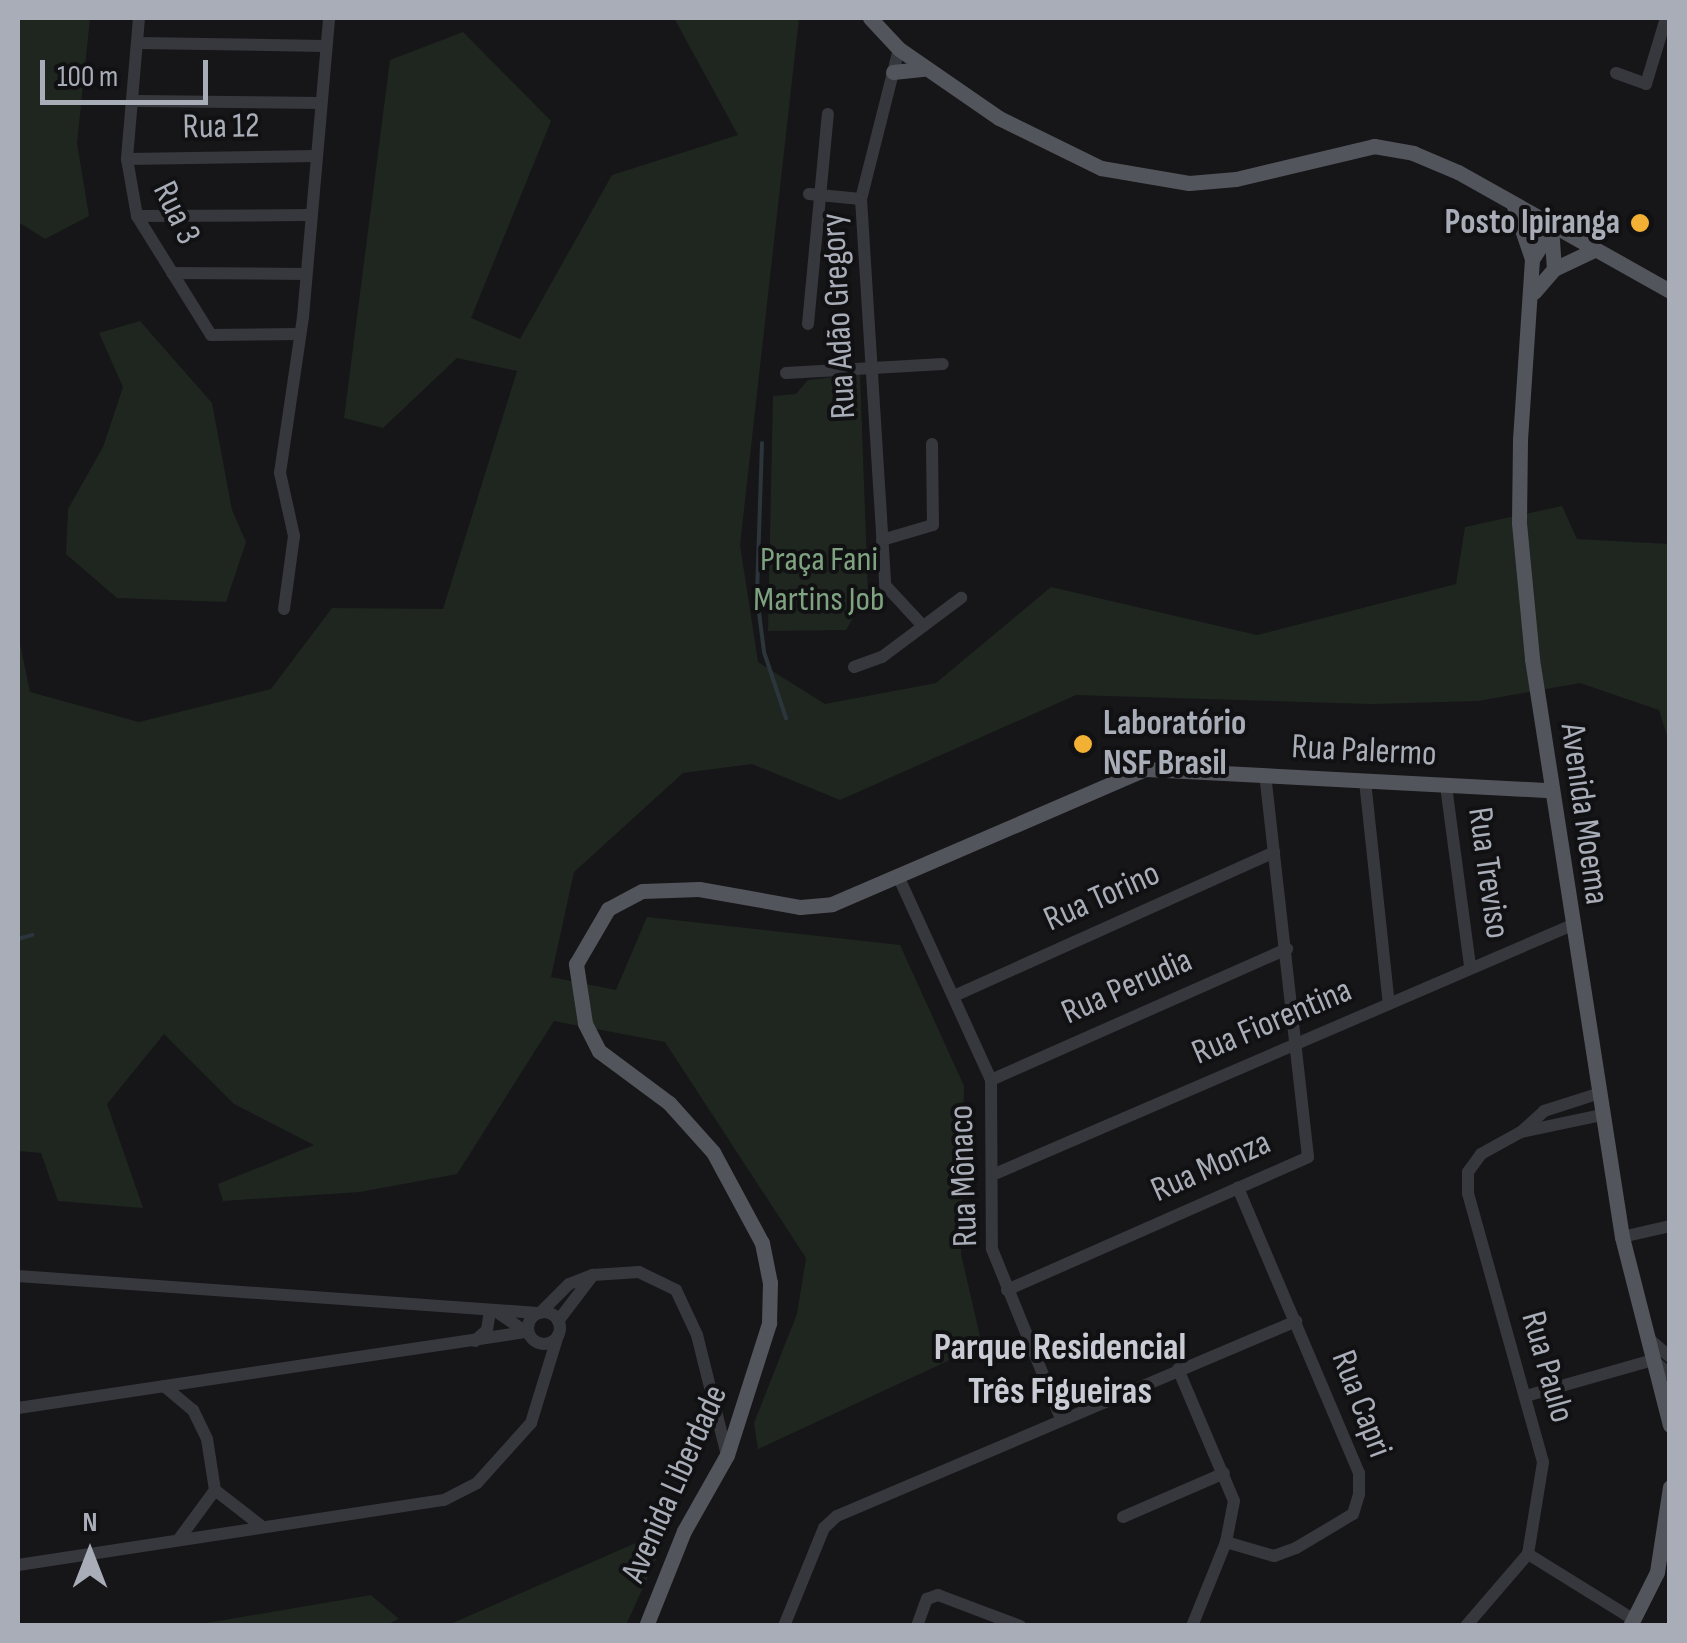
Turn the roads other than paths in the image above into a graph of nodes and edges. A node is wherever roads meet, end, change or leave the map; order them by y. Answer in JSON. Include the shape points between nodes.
{"nodes":[{"id":1,"x":140,"y":18,"type":"edge"},
{"id":2,"x":329,"y":18,"type":"edge"},
{"id":3,"x":870,"y":18,"type":"edge"},
{"id":4,"x":1666,"y":18,"type":"edge"},
{"id":5,"x":138,"y":42,"type":"junction"},
{"id":6,"x":325,"y":46,"type":"junction"},
{"id":7,"x":900,"y":49,"type":"junction"},
{"id":8,"x":928,"y":70,"type":"junction"},
{"id":9,"x":894,"y":72,"type":"junction"},
{"id":10,"x":1616,"y":73,"type":"dead end"},
{"id":11,"x":136,"y":102,"type":"junction"},
{"id":12,"x":320,"y":103,"type":"junction"},
{"id":13,"x":828,"y":114,"type":"dead end"},
{"id":14,"x":316,"y":156,"type":"junction"},
{"id":15,"x":127,"y":158,"type":"junction"},
{"id":16,"x":813,"y":194,"type":"junction"},
{"id":17,"x":862,"y":199,"type":"junction"},
{"id":18,"x":1514,"y":206,"type":"junction"},
{"id":19,"x":308,"y":215,"type":"junction"},
{"id":20,"x":136,"y":216,"type":"junction"},
{"id":21,"x":1551,"y":230,"type":"junction"},
{"id":22,"x":1592,"y":251,"type":"junction"},
{"id":23,"x":1532,"y":259,"type":"junction"},
{"id":24,"x":1554,"y":270,"type":"junction"},
{"id":25,"x":172,"y":273,"type":"junction"},
{"id":26,"x":306,"y":274,"type":"junction"},
{"id":27,"x":1534,"y":292,"type":"junction"},
{"id":28,"x":1670,"y":292,"type":"edge"},
{"id":29,"x":808,"y":324,"type":"dead end"},
{"id":30,"x":299,"y":334,"type":"junction"},
{"id":31,"x":943,"y":364,"type":"dead end"},
{"id":32,"x":870,"y":366,"type":"junction"},
{"id":33,"x":786,"y":373,"type":"dead end"},
{"id":34,"x":932,"y":444,"type":"dead end"},
{"id":35,"x":882,"y":540,"type":"junction"},
{"id":36,"x":962,"y":598,"type":"dead end"},
{"id":37,"x":284,"y":610,"type":"dead end"},
{"id":38,"x":922,"y":626,"type":"junction"},
{"id":39,"x":854,"y":667,"type":"dead end"},
{"id":40,"x":1265,"y":776,"type":"junction"},
{"id":41,"x":1365,"y":781,"type":"junction"},
{"id":42,"x":1446,"y":786,"type":"junction"},
{"id":43,"x":1548,"y":790,"type":"junction"},
{"id":44,"x":1274,"y":852,"type":"junction"},
{"id":45,"x":900,"y":878,"type":"junction"},
{"id":46,"x":1570,"y":926,"type":"junction"},
{"id":47,"x":1287,"y":949,"type":"junction"},
{"id":48,"x":1470,"y":968,"type":"junction"},
{"id":49,"x":954,"y":996,"type":"junction"},
{"id":50,"x":1389,"y":1004,"type":"junction"},
{"id":51,"x":1298,"y":1043,"type":"junction"},
{"id":52,"x":991,"y":1080,"type":"junction"},
{"id":53,"x":1597,"y":1094,"type":"junction"},
{"id":54,"x":1602,"y":1115,"type":"junction"},
{"id":55,"x":1521,"y":1132,"type":"junction"},
{"id":56,"x":997,"y":1173,"type":"junction"},
{"id":57,"x":1238,"y":1188,"type":"junction"},
{"id":58,"x":1670,"y":1226,"type":"edge"},
{"id":59,"x":1622,"y":1237,"type":"junction"},
{"id":60,"x":593,"y":1275,"type":"junction"},
{"id":61,"x":18,"y":1276,"type":"edge"},
{"id":62,"x":1007,"y":1290,"type":"junction"},
{"id":63,"x":492,"y":1310,"type":"junction"},
{"id":64,"x":539,"y":1313,"type":"junction"},
{"id":65,"x":1296,"y":1320,"type":"junction"},
{"id":66,"x":558,"y":1328,"type":"junction"},
{"id":67,"x":528,"y":1334,"type":"junction"},
{"id":68,"x":475,"y":1341,"type":"junction"},
{"id":69,"x":542,"y":1344,"type":"junction"},
{"id":70,"x":1661,"y":1359,"type":"edge"},
{"id":71,"x":1178,"y":1369,"type":"junction"},
{"id":72,"x":1670,"y":1375,"type":"edge"},
{"id":73,"x":548,"y":1377,"type":"junction"},
{"id":74,"x":164,"y":1386,"type":"junction"},
{"id":75,"x":1526,"y":1396,"type":"junction"},
{"id":76,"x":18,"y":1408,"type":"edge"},
{"id":77,"x":1061,"y":1419,"type":"junction"},
{"id":78,"x":1670,"y":1425,"type":"edge"},
{"id":79,"x":727,"y":1455,"type":"junction"},
{"id":80,"x":1224,"y":1473,"type":"junction"},
{"id":81,"x":1670,"y":1487,"type":"edge"},
{"id":82,"x":215,"y":1490,"type":"junction"},
{"id":83,"x":1123,"y":1517,"type":"dead end"},
{"id":84,"x":261,"y":1526,"type":"junction"},
{"id":85,"x":178,"y":1540,"type":"junction"},
{"id":86,"x":1226,"y":1542,"type":"junction"},
{"id":87,"x":1528,"y":1554,"type":"junction"},
{"id":88,"x":18,"y":1564,"type":"edge"},
{"id":89,"x":1631,"y":1622,"type":"edge"},
{"id":90,"x":646,"y":1626,"type":"edge"},
{"id":91,"x":784,"y":1626,"type":"edge"},
{"id":92,"x":917,"y":1626,"type":"edge"},
{"id":93,"x":1020,"y":1626,"type":"edge"},
{"id":94,"x":1192,"y":1626,"type":"edge"},
{"id":95,"x":1466,"y":1626,"type":"edge"}],
"edges":[{"from":1,"to":5,"type":"street","name":"Rua 3"},
{"from":2,"to":6,"type":"street"},
{"from":3,"to":7,"type":"main road"},
{"from":4,"to":10,"type":"street","via":[[1646,84]]},
{"from":5,"to":6,"type":"street"},
{"from":5,"to":11,"type":"street","name":"Rua 3"},
{"from":6,"to":12,"type":"street"},
{"from":7,"to":8,"type":"main road"},
{"from":7,"to":9,"type":"street","name":"Rua Adão Gregory"},
{"from":8,"to":9,"type":"main road"},
{"from":8,"to":18,"type":"main road","via":[[1049,146],[1145,180],[1236,179],[1374,146],[1458,172]]},
{"from":9,"to":17,"type":"street","name":"Rua Adão Gregory"},
{"from":11,"to":12,"type":"street"},
{"from":11,"to":15,"type":"street","name":"Rua 3"},
{"from":12,"to":14,"type":"street"},
{"from":13,"to":16,"type":"street"},
{"from":14,"to":15,"type":"street","name":"Rua 12"},
{"from":14,"to":19,"type":"street"},
{"from":15,"to":20,"type":"street","name":"Rua 3"},
{"from":16,"to":17,"type":"street"},
{"from":16,"to":29,"type":"street"},
{"from":17,"to":32,"type":"street","name":"Rua Adão Gregory"},
{"from":18,"to":21,"type":"main road"},
{"from":18,"to":23,"type":"main road","name":"Avenida Moema"},
{"from":19,"to":20,"type":"street"},
{"from":19,"to":26,"type":"street"},
{"from":20,"to":25,"type":"street","name":"Rua 3"},
{"from":21,"to":22,"type":"main road"},
{"from":21,"to":23,"type":"main road"},
{"from":21,"to":24,"type":"main road"},
{"from":22,"to":24,"type":"main road"},
{"from":22,"to":28,"type":"main road"},
{"from":23,"to":27,"type":"main road","name":"Avenida Moema"},
{"from":24,"to":27,"type":"main road"},
{"from":25,"to":26,"type":"street"},
{"from":25,"to":30,"type":"street","name":"Rua 3","via":[[212,335]]},
{"from":26,"to":30,"type":"street"},
{"from":27,"to":43,"type":"main road","name":"Avenida Moema","via":[[1519,523]]},
{"from":30,"to":37,"type":"street","via":[[280,473],[294,536]]},
{"from":31,"to":32,"type":"street"},
{"from":32,"to":33,"type":"street"},
{"from":32,"to":35,"type":"street","name":"Rua Adão Gregory"},
{"from":34,"to":35,"type":"street","via":[[933,525]]},
{"from":35,"to":38,"type":"street","name":"Rua Adão Gregory","via":[[885,585]]},
{"from":36,"to":38,"type":"street"},
{"from":38,"to":39,"type":"street","via":[[882,657]]},
{"from":40,"to":41,"type":"main road","name":"Rua Palermo"},
{"from":40,"to":44,"type":"street","name":"Rua Monza"},
{"from":40,"to":45,"type":"main road","name":"Rua Palermo","via":[[1146,769]]},
{"from":41,"to":42,"type":"main road","name":"Rua Palermo"},
{"from":41,"to":50,"type":"street"},
{"from":42,"to":43,"type":"main road","name":"Rua Palermo"},
{"from":42,"to":48,"type":"street","name":"Rua Treviso"},
{"from":43,"to":46,"type":"main road","name":"Avenida Moema"},
{"from":44,"to":47,"type":"street","name":"Rua Monza"},
{"from":44,"to":49,"type":"street","name":"Rua Torino"},
{"from":45,"to":49,"type":"street","name":"Rua Mônaco"},
{"from":45,"to":79,"type":"main road","name":"Avenida Liberdade","via":[[832,904],[800,907],[699,888],[642,891],[608,909],[576,964],[576,998],[599,1051],[669,1103],[713,1152],[762,1244],[768,1323]]},
{"from":46,"to":48,"type":"street","name":"Rua Fiorentina"},
{"from":46,"to":53,"type":"main road","name":"Avenida Moema"},
{"from":47,"to":51,"type":"street","name":"Rua Monza"},
{"from":47,"to":52,"type":"street","name":"Rua Perudia"},
{"from":48,"to":50,"type":"street","name":"Rua Fiorentina"},
{"from":49,"to":52,"type":"street","name":"Rua Mônaco"},
{"from":50,"to":51,"type":"street","name":"Rua Fiorentina"},
{"from":51,"to":56,"type":"street","name":"Rua Fiorentina"},
{"from":51,"to":57,"type":"street","name":"Rua Monza","via":[[1310,1151]]},
{"from":52,"to":56,"type":"street","name":"Rua Mônaco"},
{"from":53,"to":54,"type":"main road","name":"Avenida Moema"},
{"from":53,"to":55,"type":"street","name":"Rua Paulo","via":[[1544,1111]]},
{"from":54,"to":55,"type":"street","name":"Rua Paulo"},
{"from":54,"to":59,"type":"main road","name":"Avenida Moema"},
{"from":55,"to":75,"type":"street","name":"Rua Paulo","via":[[1480,1154],[1468,1172],[1468,1194]]},
{"from":56,"to":62,"type":"street","name":"Rua Mônaco","via":[[992,1249]]},
{"from":57,"to":62,"type":"street","name":"Rua Monza"},
{"from":57,"to":65,"type":"street","name":"Rua Capri"},
{"from":58,"to":59,"type":"street"},
{"from":59,"to":70,"type":"main road","name":"Avenida Moema","via":[[1648,1338]]},
{"from":60,"to":64,"type":"street","via":[[569,1284]]},
{"from":60,"to":66,"type":"street"},
{"from":60,"to":79,"type":"street","via":[[640,1272],[676,1290],[697,1335]]},
{"from":61,"to":63,"type":"street"},
{"from":62,"to":77,"type":"street","name":"Rua Mônaco"},
{"from":63,"to":64,"type":"street"},
{"from":63,"to":67,"type":"street"},
{"from":63,"to":68,"type":"street"},
{"from":64,"to":66,"type":"street"},
{"from":64,"to":67,"type":"street"},
{"from":65,"to":71,"type":"street"},
{"from":65,"to":86,"type":"street","name":"Rua Capri","via":[[1360,1473],[1356,1504],[1338,1527],[1274,1556]]},
{"from":66,"to":69,"type":"street"},
{"from":66,"to":73,"type":"street"},
{"from":67,"to":68,"type":"street"},
{"from":67,"to":69,"type":"street"},
{"from":68,"to":74,"type":"street"},
{"from":69,"to":73,"type":"street"},
{"from":70,"to":72,"type":"street"},
{"from":70,"to":75,"type":"street"},
{"from":70,"to":78,"type":"main road","name":"Avenida Moema"},
{"from":71,"to":77,"type":"street"},
{"from":71,"to":80,"type":"street"},
{"from":73,"to":84,"type":"street","via":[[531,1423],[477,1483],[409,1507]]},
{"from":74,"to":76,"type":"street"},
{"from":74,"to":82,"type":"street","via":[[200,1424]]},
{"from":75,"to":87,"type":"street","name":"Rua Paulo","via":[[1543,1462]]},
{"from":77,"to":91,"type":"street","via":[[828,1522]]},
{"from":79,"to":90,"type":"main road","name":"Avenida Liberdade","via":[[684,1531]]},
{"from":80,"to":83,"type":"street"},
{"from":80,"to":86,"type":"street","via":[[1234,1501]]},
{"from":81,"to":89,"type":"main road","via":[[1657,1572]]},
{"from":82,"to":84,"type":"street"},
{"from":82,"to":85,"type":"street"},
{"from":84,"to":85,"type":"street"},
{"from":85,"to":88,"type":"street"},
{"from":86,"to":94,"type":"street"},
{"from":87,"to":89,"type":"street"},
{"from":87,"to":95,"type":"street"},
{"from":92,"to":93,"type":"street","via":[[933,1596]]}]}
